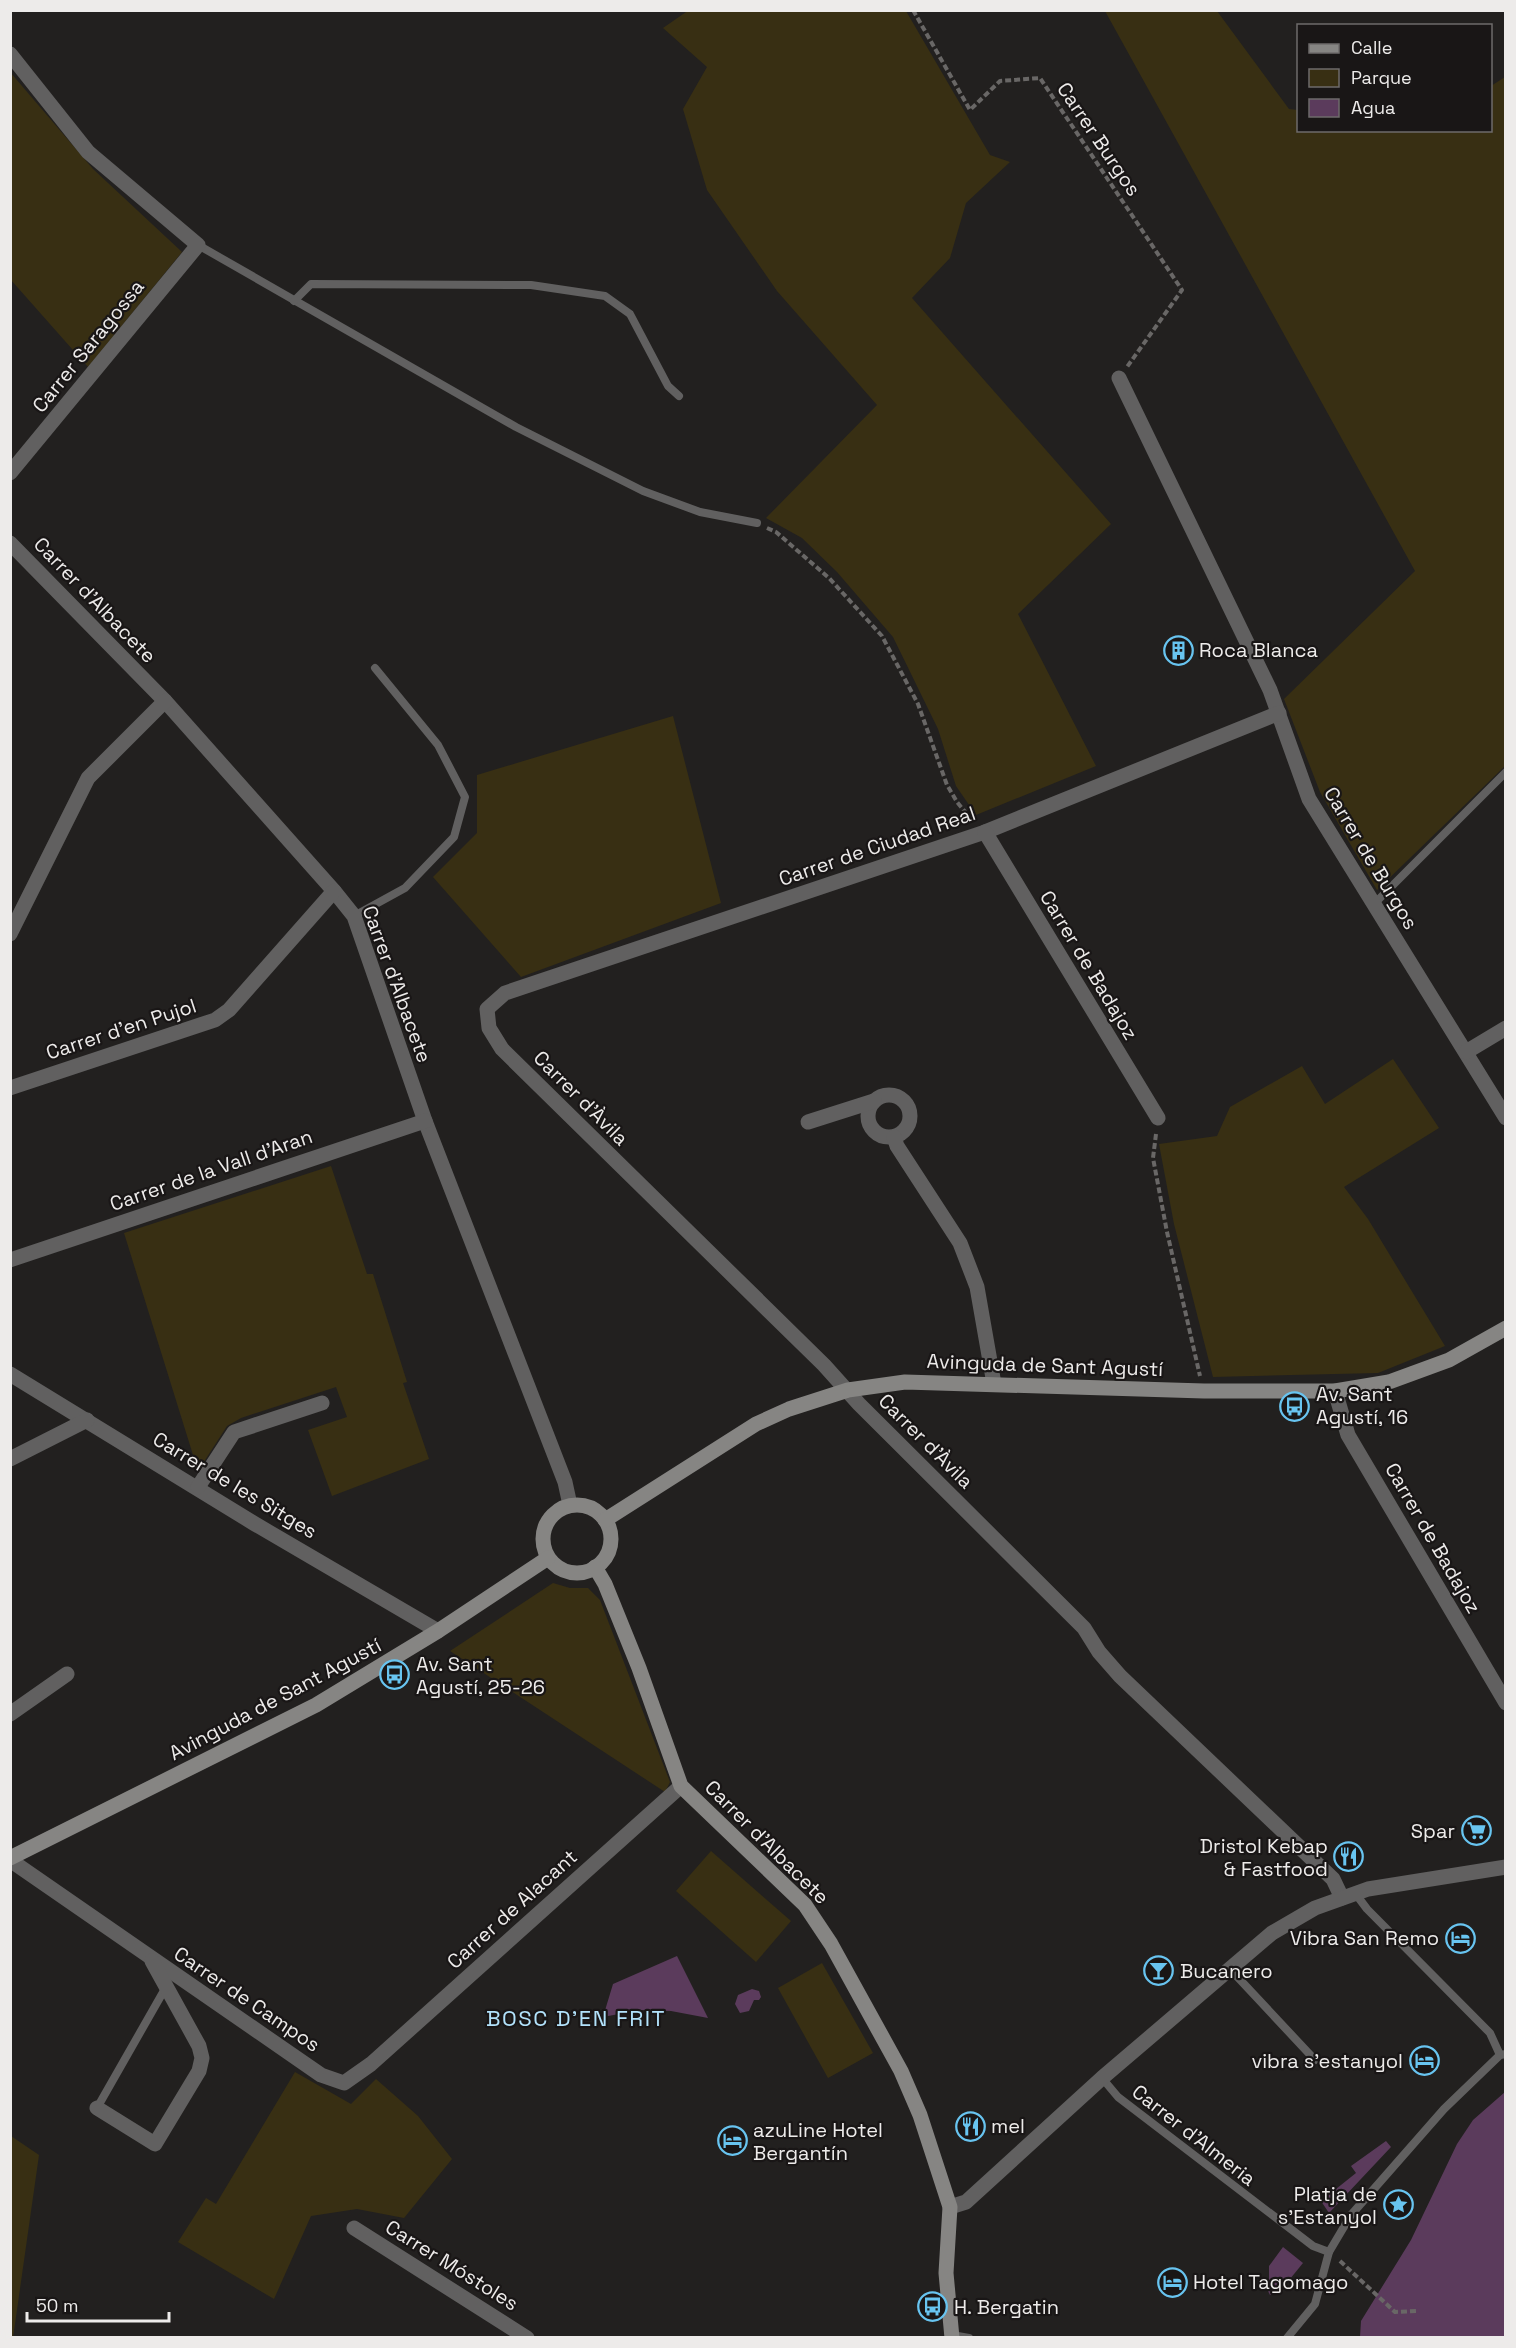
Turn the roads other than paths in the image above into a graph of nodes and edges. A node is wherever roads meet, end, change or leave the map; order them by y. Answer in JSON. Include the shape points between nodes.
{"nodes":[{"id":1,"x":10,"y":54,"type":"edge"},
{"id":2,"x":198,"y":245,"type":"junction"},
{"id":3,"x":294,"y":301,"type":"junction"},
{"id":4,"x":1119,"y":378,"type":"road end"},
{"id":5,"x":679,"y":396,"type":"dead end"},
{"id":6,"x":10,"y":473,"type":"edge"},
{"id":7,"x":757,"y":523,"type":"road end"},
{"id":8,"x":10,"y":543,"type":"edge"},
{"id":9,"x":375,"y":668,"type":"dead end"},
{"id":10,"x":165,"y":701,"type":"junction"},
{"id":11,"x":1279,"y":713,"type":"junction"},
{"id":12,"x":1506,"y":772,"type":"edge"},
{"id":13,"x":985,"y":832,"type":"junction"},
{"id":14,"x":334,"y":891,"type":"junction"},
{"id":15,"x":1374,"y":904,"type":"junction"},
{"id":16,"x":354,"y":916,"type":"junction"},
{"id":17,"x":10,"y":934,"type":"edge"},
{"id":18,"x":487,"y":1009,"type":"joint"},
{"id":19,"x":1506,"y":1028,"type":"edge"},
{"id":20,"x":1466,"y":1052,"type":"junction"},
{"id":21,"x":10,"y":1088,"type":"edge"},
{"id":22,"x":874,"y":1101,"type":"junction"},
{"id":23,"x":1158,"y":1118,"type":"road end"},
{"id":24,"x":1506,"y":1118,"type":"edge"},
{"id":25,"x":425,"y":1121,"type":"junction"},
{"id":26,"x":808,"y":1122,"type":"dead end"},
{"id":27,"x":894,"y":1137,"type":"junction"},
{"id":28,"x":10,"y":1260,"type":"edge"},
{"id":29,"x":1506,"y":1328,"type":"edge"},
{"id":30,"x":10,"y":1374,"type":"edge"},
{"id":31,"x":993,"y":1384,"type":"junction"},
{"id":32,"x":848,"y":1390,"type":"junction"},
{"id":33,"x":1335,"y":1391,"type":"junction"},
{"id":34,"x":322,"y":1403,"type":"dead end"},
{"id":35,"x":87,"y":1420,"type":"junction"},
{"id":36,"x":10,"y":1459,"type":"edge"},
{"id":37,"x":198,"y":1488,"type":"junction"},
{"id":38,"x":570,"y":1505,"type":"junction"},
{"id":39,"x":605,"y":1520,"type":"junction"},
{"id":40,"x":549,"y":1558,"type":"junction"},
{"id":41,"x":595,"y":1567,"type":"junction"},
{"id":42,"x":438,"y":1631,"type":"junction"},
{"id":43,"x":67,"y":1674,"type":"dead end"},
{"id":44,"x":1506,"y":1703,"type":"edge"},
{"id":45,"x":10,"y":1714,"type":"edge"},
{"id":46,"x":681,"y":1786,"type":"junction"},
{"id":47,"x":10,"y":1859,"type":"edge"},
{"id":48,"x":1506,"y":1867,"type":"edge"},
{"id":49,"x":1349,"y":1896,"type":"junction"},
{"id":50,"x":150,"y":1958,"type":"junction"},
{"id":51,"x":1230,"y":1969,"type":"junction"},
{"id":52,"x":166,"y":1987,"type":"junction"},
{"id":53,"x":1503,"y":2055,"type":"edge"},
{"id":54,"x":1315,"y":2060,"type":"dead end"},
{"id":55,"x":321,"y":2074,"type":"joint"},
{"id":56,"x":1102,"y":2078,"type":"junction"},
{"id":57,"x":97,"y":2108,"type":"joint"},
{"id":58,"x":950,"y":2207,"type":"junction"},
{"id":59,"x":354,"y":2228,"type":"dead end"},
{"id":60,"x":1329,"y":2252,"type":"junction"},
{"id":61,"x":952,"y":2336,"type":"edge"},
{"id":62,"x":527,"y":2337,"type":"edge"},
{"id":63,"x":969,"y":2337,"type":"edge"},
{"id":64,"x":1287,"y":2337,"type":"edge"}],
"edges":[{"from":1,"to":2,"type":"street","via":[[88,152]]},
{"from":2,"to":3,"type":"lane"},
{"from":2,"to":6,"type":"street","name":"Carrer Saragossa"},
{"from":3,"to":5,"type":"lane","via":[[311,284],[531,285],[605,297],[630,314],[668,386]]},
{"from":3,"to":7,"type":"lane","via":[[516,427],[643,491],[700,512]]},
{"from":4,"to":11,"type":"street","name":"Carrer de Burgos"},
{"from":8,"to":10,"type":"street","name":"Carrer d'Albacete"},
{"from":9,"to":16,"type":"lane","via":[[438,745],[465,797],[454,837],[405,888]]},
{"from":10,"to":14,"type":"street","name":"Carrer d'Albacete"},
{"from":10,"to":17,"type":"street","via":[[88,778]]},
{"from":11,"to":13,"type":"street","name":"Carrer de Ciudad Real"},
{"from":11,"to":15,"type":"street","name":"Carrer de Burgos","via":[[1309,799]]},
{"from":12,"to":15,"type":"lane"},
{"from":13,"to":18,"type":"street","name":"Carrer de Ciudad Real","via":[[506,993]]},
{"from":13,"to":23,"type":"street","name":"Carrer de Badajoz"},
{"from":14,"to":16,"type":"street","name":"Carrer d'Albacete"},
{"from":14,"to":21,"type":"street","name":"Carrer d'en Pujol","via":[[229,1010],[215,1020]]},
{"from":15,"to":20,"type":"street","name":"Carrer de Burgos"},
{"from":16,"to":25,"type":"street","name":"Carrer d'Albacete"},
{"from":18,"to":32,"type":"street","name":"Carrer d'Àvila","via":[[489,1028],[502,1049]]},
{"from":19,"to":20,"type":"street"},
{"from":20,"to":24,"type":"street","name":"Carrer de Burgos"},
{"from":22,"to":26,"type":"street"},
{"from":22,"to":27,"type":"street","via":[[868,1114],[871,1126],[881,1135]]},
{"from":22,"to":27,"type":"street","via":[[894,1095],[906,1102],[909,1123]]},
{"from":25,"to":28,"type":"street","name":"Carrer de la Vall d'Aran"},
{"from":25,"to":38,"type":"street","name":"Carrer d'Albacete","via":[[565,1482]]},
{"from":27,"to":31,"type":"street","via":[[960,1243],[977,1287]]},
{"from":29,"to":33,"type":"street","name":"Avinguda de Sant Agustí","via":[[1449,1360],[1389,1383]]},
{"from":30,"to":35,"type":"street","name":"Carrer de les Sitges"},
{"from":31,"to":32,"type":"street","name":"Avinguda de Sant Agustí","via":[[905,1382]]},
{"from":31,"to":33,"type":"street","name":"Avinguda de Sant Agustí"},
{"from":32,"to":39,"type":"street","name":"Avinguda de Sant Agustí","via":[[756,1424]]},
{"from":32,"to":49,"type":"street","name":"Carrer d'Àvila","via":[[1084,1628],[1120,1676]]},
{"from":33,"to":44,"type":"street","name":"Carrer de Badajoz","via":[[1348,1435]]},
{"from":34,"to":37,"type":"street","via":[[234,1432]]},
{"from":35,"to":36,"type":"street"},
{"from":35,"to":37,"type":"street","name":"Carrer de les Sitges"},
{"from":37,"to":42,"type":"street","name":"Carrer de les Sitges"},
{"from":38,"to":39,"type":"street","via":[[590,1507]]},
{"from":38,"to":40,"type":"street","via":[[558,1510],[545,1526],[543,1546]]},
{"from":39,"to":41,"type":"street","via":[[610,1545]]},
{"from":40,"to":41,"type":"street","via":[[570,1572]]},
{"from":40,"to":42,"type":"street","name":"Avinguda de Sant Agustí"},
{"from":41,"to":46,"type":"street","name":"Carrer d'Albacete","via":[[639,1668]]},
{"from":42,"to":47,"type":"street","name":"Avinguda de Sant Agustí","via":[[316,1705]]},
{"from":43,"to":45,"type":"street"},
{"from":46,"to":55,"type":"street","name":"Carrer de Alacant","via":[[371,2064],[344,2083]]},
{"from":46,"to":58,"type":"street","name":"Carrer d'Albacete","via":[[805,1905],[831,1944],[901,2071]]},
{"from":47,"to":50,"type":"street","name":"Carrer de Campos"},
{"from":48,"to":49,"type":"street","via":[[1368,1889]]},
{"from":49,"to":51,"type":"street","via":[[1315,1908],[1272,1933]]},
{"from":49,"to":53,"type":"lane","name":"Carrer d'Àvila","via":[[1367,1909],[1490,2033]]},
{"from":50,"to":52,"type":"street","name":"Carrer de Campos"},
{"from":50,"to":55,"type":"street","name":"Carrer de Campos"},
{"from":51,"to":54,"type":"lane"},
{"from":51,"to":56,"type":"street"},
{"from":52,"to":57,"type":"lane","name":"Carrer de Campos"},
{"from":52,"to":57,"type":"street","name":"Carrer de Campos","via":[[200,2046],[199,2071],[155,2144]]},
{"from":53,"to":60,"type":"lane","via":[[1444,2109],[1351,2215]]},
{"from":56,"to":58,"type":"street","via":[[966,2202]]},
{"from":56,"to":60,"type":"lane","name":"Carrer d'Almeria","via":[[1118,2097],[1254,2203],[1313,2246]]},
{"from":58,"to":61,"type":"street","via":[[946,2273]]},
{"from":59,"to":62,"type":"street","name":"Carrer Móstoles"},
{"from":60,"to":64,"type":"lane","via":[[1315,2304]]},
{"from":61,"to":63,"type":"lane"}]}
